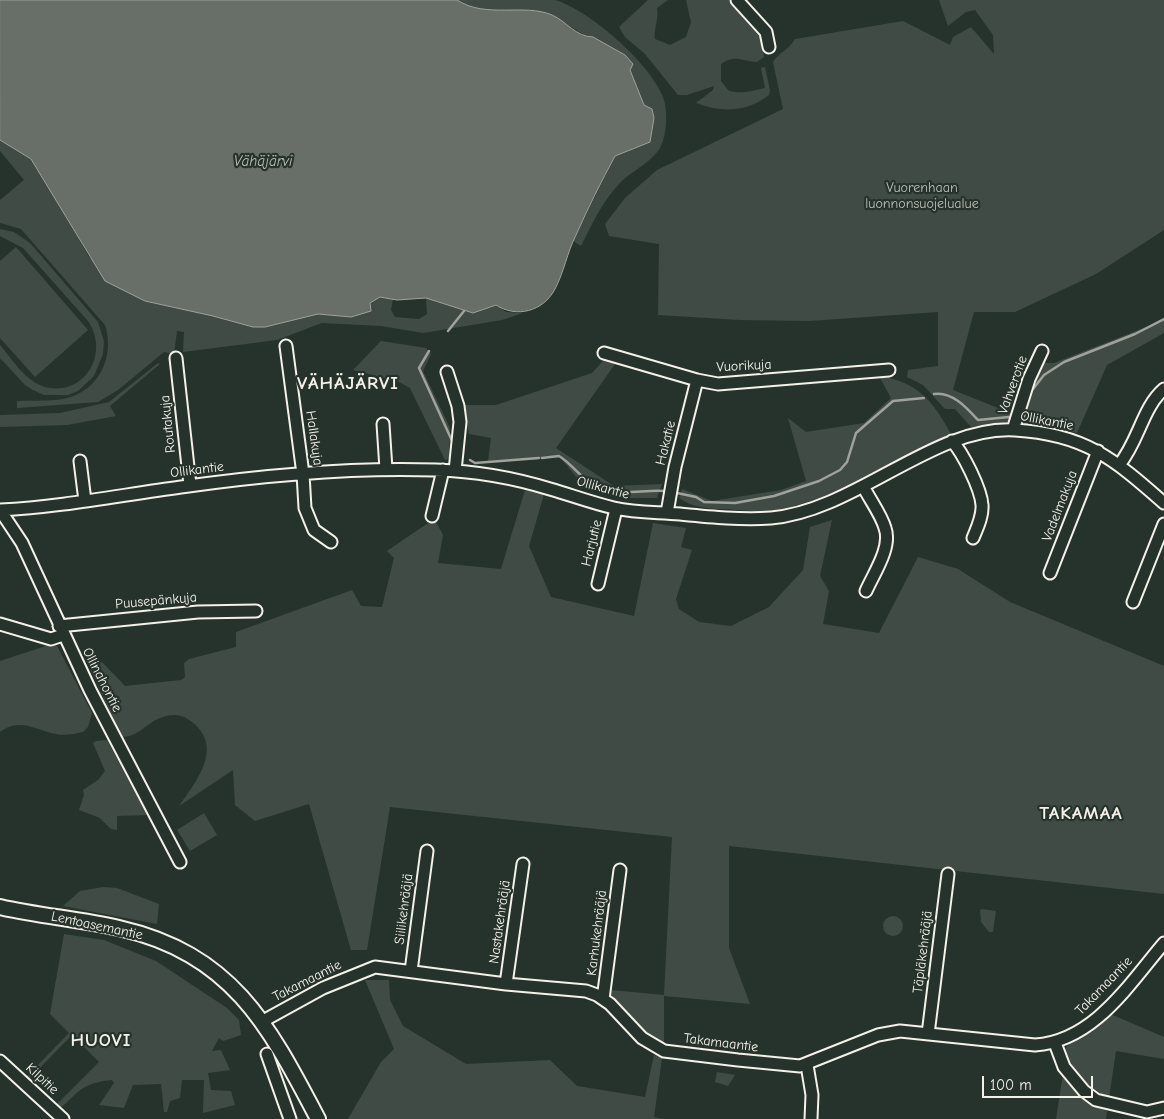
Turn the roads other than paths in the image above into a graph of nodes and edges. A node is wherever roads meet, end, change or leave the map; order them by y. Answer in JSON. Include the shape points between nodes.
{"nodes":[{"id":1,"x":737,"y":0,"type":"edge"},
{"id":2,"x":769,"y":47,"type":"dead end"},
{"id":3,"x":286,"y":346,"type":"dead end"},
{"id":4,"x":1042,"y":351,"type":"dead end"},
{"id":5,"x":604,"y":353,"type":"dead end"},
{"id":6,"x":176,"y":358,"type":"dead end"},
{"id":7,"x":889,"y":370,"type":"dead end"},
{"id":8,"x":447,"y":372,"type":"dead end"},
{"id":9,"x":697,"y":380,"type":"junction"},
{"id":10,"x":1164,"y":389,"type":"edge"},
{"id":11,"x":383,"y":424,"type":"dead end"},
{"id":12,"x":1013,"y":430,"type":"junction"},
{"id":13,"x":952,"y":441,"type":"junction"},
{"id":14,"x":1098,"y":451,"type":"junction"},
{"id":15,"x":80,"y":461,"type":"dead end"},
{"id":16,"x":1119,"y":465,"type":"junction"},
{"id":17,"x":386,"y":469,"type":"junction"},
{"id":18,"x":443,"y":470,"type":"junction"},
{"id":19,"x":455,"y":471,"type":"junction"},
{"id":20,"x":303,"y":474,"type":"junction"},
{"id":21,"x":190,"y":486,"type":"junction"},
{"id":22,"x":863,"y":486,"type":"junction"},
{"id":23,"x":85,"y":501,"type":"junction"},
{"id":24,"x":1164,"y":504,"type":"edge"},
{"id":25,"x":616,"y":509,"type":"junction"},
{"id":26,"x":0,"y":510,"type":"edge"},
{"id":27,"x":667,"y":513,"type":"junction"},
{"id":28,"x":432,"y":516,"type":"dead end"},
{"id":29,"x":1164,"y":524,"type":"edge"},
{"id":30,"x":973,"y":538,"type":"dead end"},
{"id":31,"x":331,"y":542,"type":"dead end"},
{"id":32,"x":1050,"y":573,"type":"dead end"},
{"id":33,"x":598,"y":584,"type":"dead end"},
{"id":34,"x":866,"y":591,"type":"dead end"},
{"id":35,"x":1133,"y":602,"type":"dead end"},
{"id":36,"x":256,"y":611,"type":"dead end"},
{"id":37,"x":0,"y":624,"type":"edge"},
{"id":38,"x":61,"y":630,"type":"junction"},
{"id":39,"x":427,"y":851,"type":"dead end"},
{"id":40,"x":180,"y":862,"type":"dead end"},
{"id":41,"x":523,"y":864,"type":"dead end"},
{"id":42,"x":620,"y":870,"type":"dead end"},
{"id":43,"x":948,"y":874,"type":"dead end"},
{"id":44,"x":0,"y":907,"type":"edge"},
{"id":45,"x":1164,"y":943,"type":"edge"},
{"id":46,"x":411,"y":971,"type":"junction"},
{"id":47,"x":506,"y":984,"type":"junction"},
{"id":48,"x":604,"y":999,"type":"junction"},
{"id":49,"x":262,"y":1021,"type":"junction"},
{"id":50,"x":928,"y":1034,"type":"junction"},
{"id":51,"x":1055,"y":1042,"type":"junction"},
{"id":52,"x":267,"y":1054,"type":"dead end"},
{"id":53,"x":0,"y":1061,"type":"edge"},
{"id":54,"x":807,"y":1064,"type":"junction"},
{"id":55,"x":1164,"y":1108,"type":"edge"},
{"id":56,"x":1146,"y":1116,"type":"edge"},
{"id":57,"x":63,"y":1119,"type":"edge"},
{"id":58,"x":290,"y":1119,"type":"edge"},
{"id":59,"x":318,"y":1119,"type":"edge"},
{"id":60,"x":811,"y":1119,"type":"edge"}],
"edges":[{"from":1,"to":2,"type":"street","via":[[768,34]]},
{"from":3,"to":20,"type":"street","name":"Hallakuja"},
{"from":4,"to":12,"type":"street","name":"Vahverotie","via":[[1029,379]]},
{"from":5,"to":9,"type":"street","name":"Vuorikuja"},
{"from":6,"to":21,"type":"street","name":"Routakuja"},
{"from":7,"to":9,"type":"street","name":"Vuorikuja","via":[[718,384]]},
{"from":8,"to":19,"type":"street","via":[[460,422]]},
{"from":9,"to":27,"type":"street","name":"Hakatie"},
{"from":10,"to":16,"type":"street","via":[[1153,399],[1133,446]]},
{"from":11,"to":17,"type":"street"},
{"from":12,"to":13,"type":"street","name":"Ollikantie","via":[[982,433]]},
{"from":12,"to":14,"type":"street","name":"Ollikantie","via":[[1052,435]]},
{"from":13,"to":22,"type":"street","name":"Ollikantie"},
{"from":13,"to":30,"type":"street","via":[[979,491],[983,506]]},
{"from":14,"to":16,"type":"street","name":"Ollikantie"},
{"from":14,"to":32,"type":"street","name":"Vadelmakuja"},
{"from":15,"to":23,"type":"street"},
{"from":16,"to":24,"type":"street","name":"Ollikantie"},
{"from":17,"to":18,"type":"street","name":"Ollikantie"},
{"from":17,"to":20,"type":"street","name":"Ollikantie"},
{"from":18,"to":19,"type":"street","name":"Ollikantie"},
{"from":18,"to":28,"type":"street"},
{"from":19,"to":25,"type":"street","name":"Ollikantie","via":[[546,488]]},
{"from":20,"to":21,"type":"street","name":"Ollikantie"},
{"from":20,"to":31,"type":"street","name":"Hallakuja","via":[[305,508],[310,523]]},
{"from":21,"to":23,"type":"street","name":"Ollikantie"},
{"from":22,"to":27,"type":"street","name":"Ollikantie","via":[[813,508],[777,518],[721,519]]},
{"from":22,"to":34,"type":"street","via":[[887,535],[886,545]]},
{"from":23,"to":26,"type":"street","name":"Ollikantie"},
{"from":25,"to":27,"type":"street","name":"Ollikantie"},
{"from":25,"to":33,"type":"street","name":"Harjutie"},
{"from":26,"to":38,"type":"street","name":"Ollinahontie","via":[[22,543]]},
{"from":29,"to":35,"type":"street"},
{"from":36,"to":38,"type":"street","name":"Puusepänkuja","via":[[198,612]]},
{"from":37,"to":38,"type":"street","name":"Puusepänkuja","via":[[51,640]]},
{"from":38,"to":40,"type":"street","name":"Ollinahontie"},
{"from":39,"to":46,"type":"street","name":"Siilikehrääjä"},
{"from":41,"to":47,"type":"street","name":"Nastakehrääjä"},
{"from":42,"to":48,"type":"street","name":"Karhukehrääjä"},
{"from":43,"to":50,"type":"street","name":"Täpläkehrääjä"},
{"from":44,"to":49,"type":"main road","name":"Lentoasemantie","via":[[117,928],[182,950],[231,984]]},
{"from":45,"to":51,"type":"street","name":"Takamaantie","via":[[1097,1019]]},
{"from":46,"to":47,"type":"street","name":"Takamaantie"},
{"from":46,"to":49,"type":"street","name":"Takamaantie","via":[[374,967],[362,970]]},
{"from":47,"to":48,"type":"street","name":"Takamaantie","via":[[586,991]]},
{"from":48,"to":54,"type":"street","name":"Takamaantie","via":[[642,1038],[664,1051],[777,1065]]},
{"from":49,"to":59,"type":"main road","name":"Lentoasemantie","via":[[291,1066]]},
{"from":50,"to":51,"type":"street","name":"Takamaantie","via":[[1034,1045]]},
{"from":50,"to":54,"type":"street","name":"Takamaantie","via":[[900,1031],[878,1035]]},
{"from":51,"to":56,"type":"street","via":[[1064,1067],[1084,1091],[1096,1100],[1136,1108]]},
{"from":52,"to":58,"type":"street"},
{"from":53,"to":57,"type":"street","name":"Kilpitie"},
{"from":54,"to":60,"type":"street","via":[[812,1095]]},
{"from":55,"to":56,"type":"street"}]}
